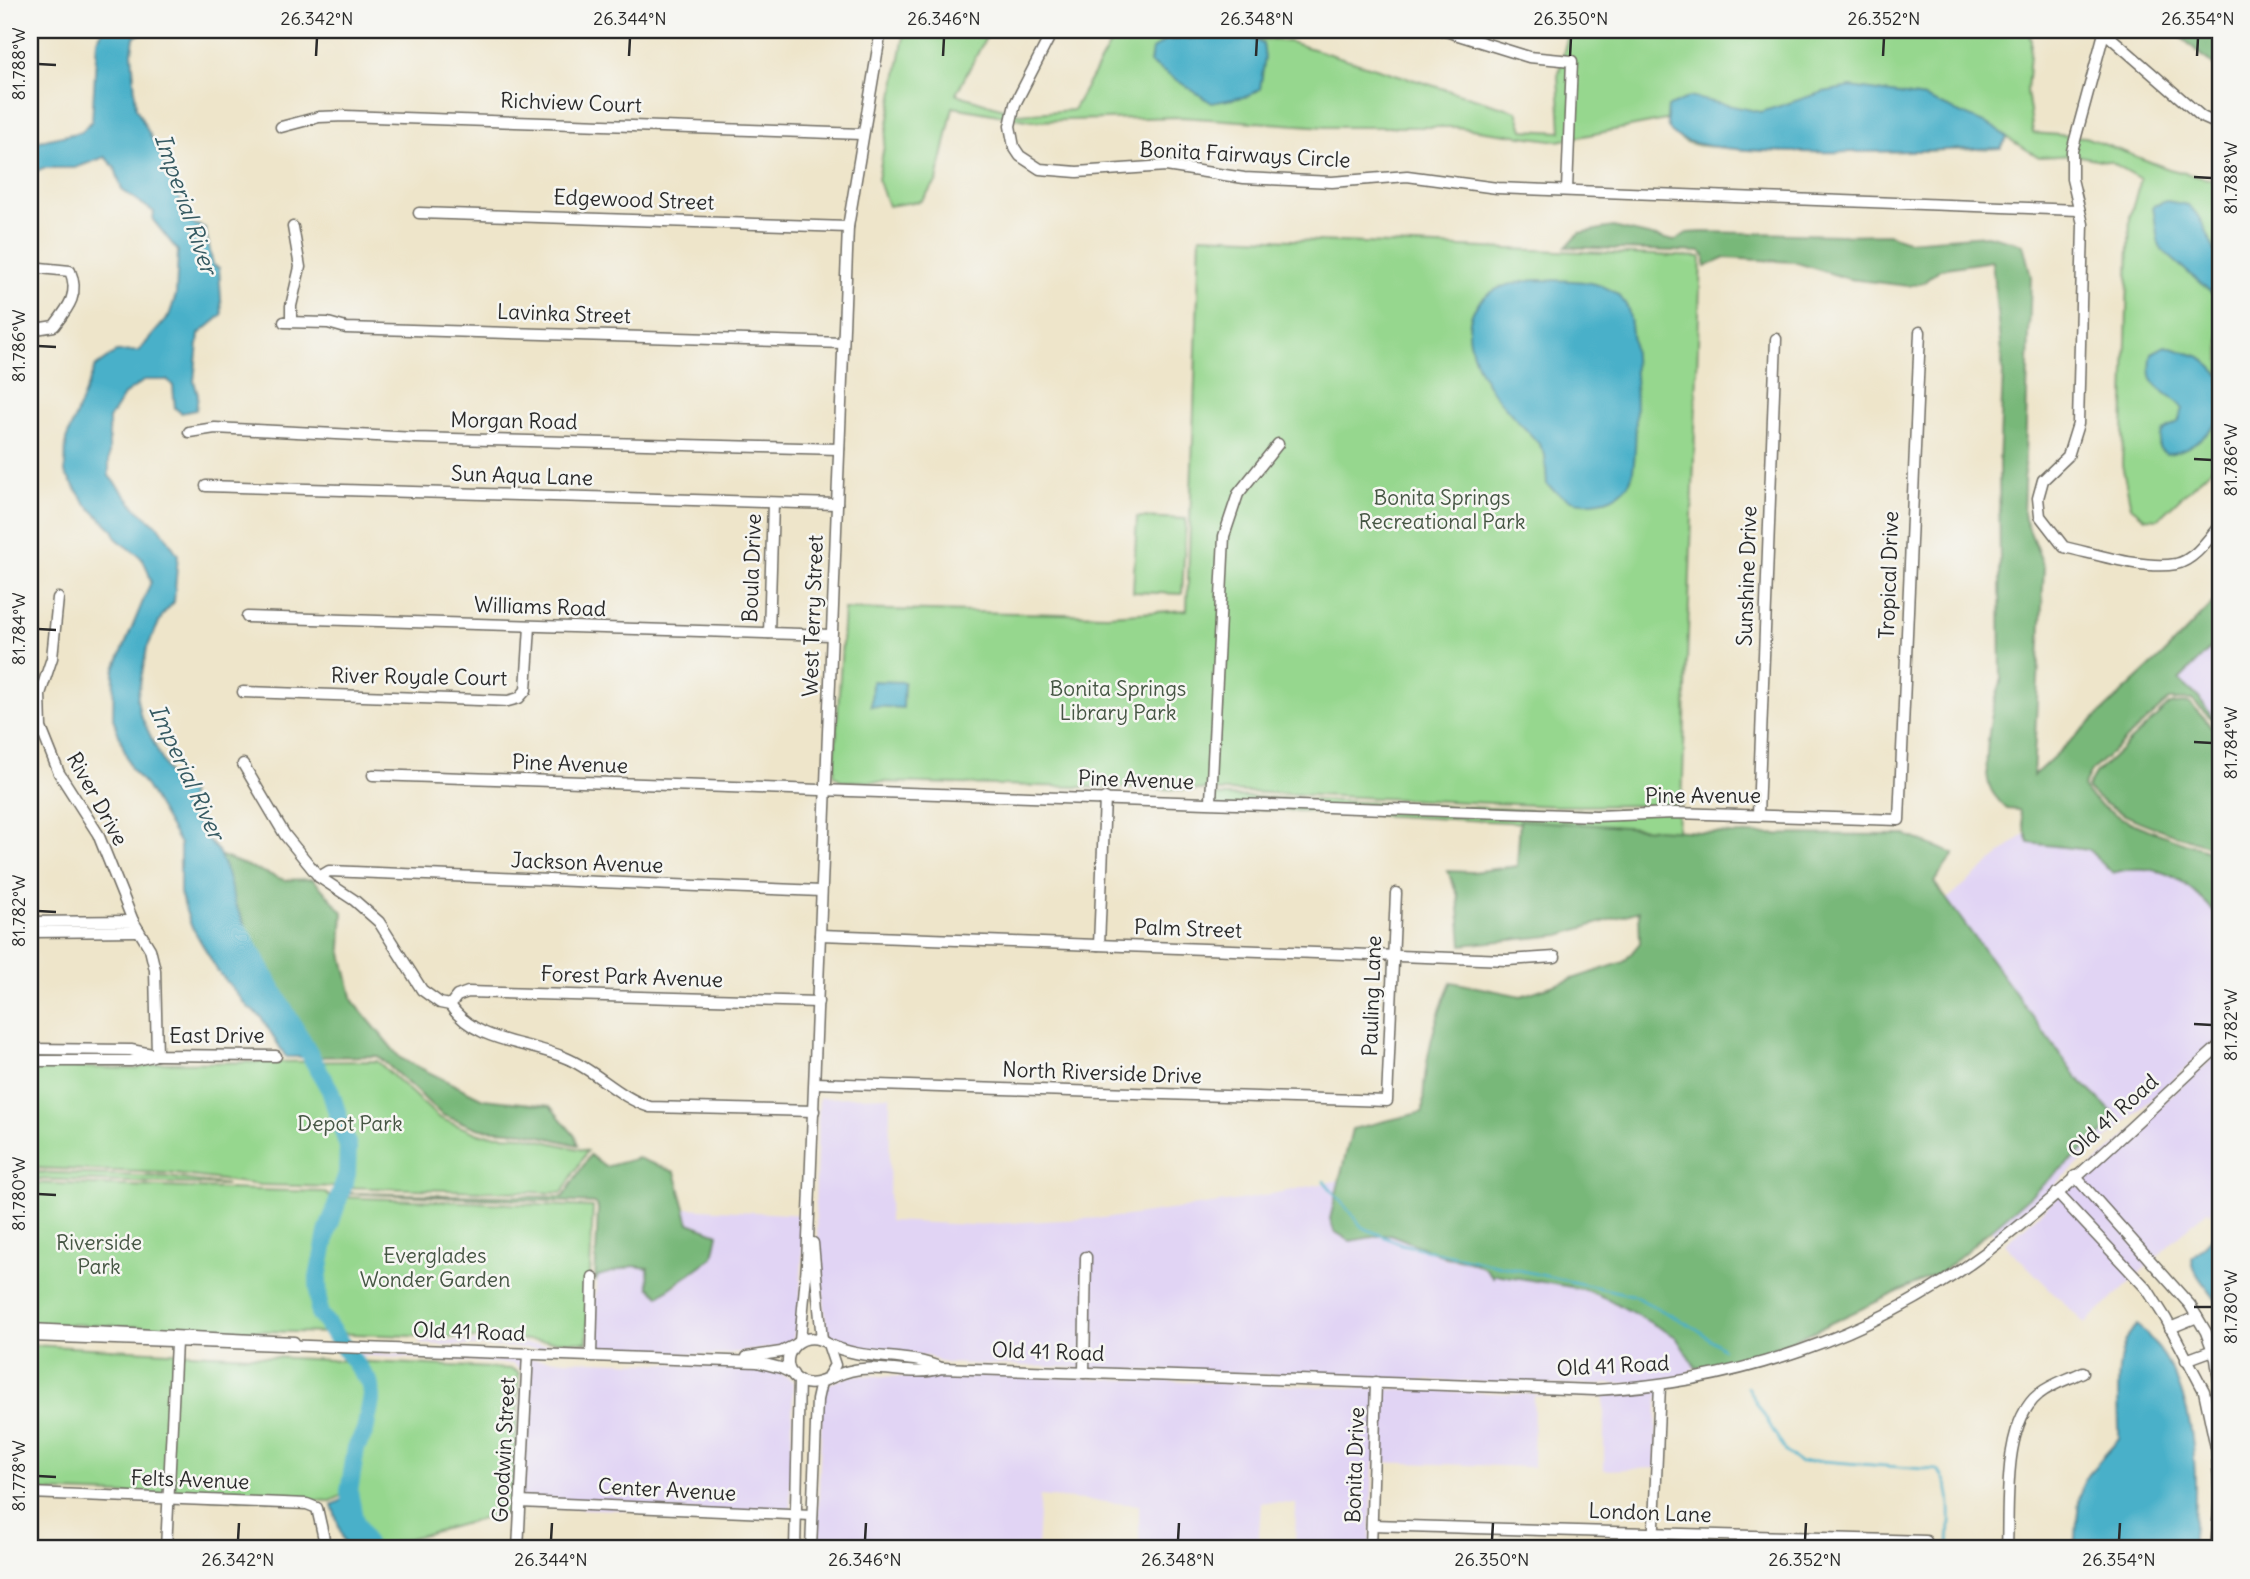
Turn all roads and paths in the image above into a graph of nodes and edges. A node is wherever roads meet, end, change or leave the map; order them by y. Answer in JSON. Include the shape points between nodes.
{"nodes":[{"id":1,"x":881,"y":30,"type":"edge"},
{"id":2,"x":1053,"y":30,"type":"edge"},
{"id":3,"x":1442,"y":30,"type":"edge"},
{"id":4,"x":2103,"y":31,"type":"edge"},
{"id":5,"x":1471,"y":34,"type":"edge"},
{"id":6,"x":2220,"y":125,"type":"edge"},
{"id":7,"x":281,"y":127,"type":"dead end"},
{"id":8,"x":862,"y":134,"type":"junction"},
{"id":9,"x":1567,"y":190,"type":"junction"},
{"id":10,"x":2079,"y":210,"type":"junction"},
{"id":11,"x":419,"y":214,"type":"dead end"},
{"id":12,"x":293,"y":227,"type":"dead end"},
{"id":13,"x":848,"y":227,"type":"junction"},
{"id":14,"x":30,"y":267,"type":"edge"},
{"id":15,"x":30,"y":330,"type":"edge"},
{"id":16,"x":1920,"y":332,"type":"dead end"},
{"id":17,"x":1776,"y":339,"type":"dead end"},
{"id":18,"x":843,"y":343,"type":"junction"},
{"id":19,"x":189,"y":432,"type":"dead end"},
{"id":20,"x":1278,"y":444,"type":"dead end"},
{"id":21,"x":839,"y":449,"type":"junction"},
{"id":22,"x":206,"y":486,"type":"dead end"},
{"id":23,"x":773,"y":503,"type":"junction"},
{"id":24,"x":837,"y":504,"type":"junction"},
{"id":25,"x":2220,"y":525,"type":"edge"},
{"id":26,"x":58,"y":598,"type":"dead end"},
{"id":27,"x":247,"y":617,"type":"dead end"},
{"id":28,"x":530,"y":626,"type":"junction"},
{"id":29,"x":769,"y":633,"type":"junction"},
{"id":30,"x":831,"y":635,"type":"junction"},
{"id":31,"x":243,"y":692,"type":"dead end"},
{"id":32,"x":35,"y":694,"type":"edge"},
{"id":33,"x":243,"y":764,"type":"dead end"},
{"id":34,"x":373,"y":775,"type":"dead end"},
{"id":35,"x":825,"y":790,"type":"junction"},
{"id":36,"x":1105,"y":798,"type":"junction"},
{"id":37,"x":1210,"y":801,"type":"junction"},
{"id":38,"x":1758,"y":815,"type":"junction"},
{"id":39,"x":1899,"y":820,"type":"joint"},
{"id":40,"x":351,"y":874,"type":"junction"},
{"id":41,"x":319,"y":877,"type":"junction"},
{"id":42,"x":821,"y":891,"type":"junction"},
{"id":43,"x":345,"y":893,"type":"junction"},
{"id":44,"x":1396,"y":893,"type":"dead end"},
{"id":45,"x":30,"y":922,"type":"edge"},
{"id":46,"x":136,"y":926,"type":"junction"},
{"id":47,"x":30,"y":932,"type":"edge"},
{"id":48,"x":820,"y":935,"type":"junction"},
{"id":49,"x":1099,"y":945,"type":"junction"},
{"id":50,"x":1393,"y":956,"type":"junction"},
{"id":51,"x":1555,"y":957,"type":"dead end"},
{"id":52,"x":818,"y":1002,"type":"junction"},
{"id":53,"x":450,"y":1005,"type":"junction"},
{"id":54,"x":2220,"y":1045,"type":"edge"},
{"id":55,"x":30,"y":1049,"type":"edge"},
{"id":56,"x":157,"y":1055,"type":"junction"},
{"id":57,"x":276,"y":1055,"type":"dead end"},
{"id":58,"x":30,"y":1061,"type":"edge"},
{"id":59,"x":814,"y":1083,"type":"junction"},
{"id":60,"x":1387,"y":1101,"type":"joint"},
{"id":61,"x":814,"y":1111,"type":"junction"},
{"id":62,"x":2075,"y":1176,"type":"junction"},
{"id":63,"x":2057,"y":1193,"type":"junction"},
{"id":64,"x":809,"y":1207,"type":"junction"},
{"id":65,"x":1086,"y":1257,"type":"dead end"},
{"id":66,"x":593,"y":1277,"type":"dead end"},
{"id":67,"x":2197,"y":1317,"type":"junction"},
{"id":68,"x":2171,"y":1328,"type":"junction"},
{"id":69,"x":30,"y":1329,"type":"edge"},
{"id":70,"x":30,"y":1336,"type":"edge"},
{"id":71,"x":176,"y":1342,"type":"junction"},
{"id":72,"x":825,"y":1342,"type":"junction"},
{"id":73,"x":797,"y":1343,"type":"junction"},
{"id":74,"x":305,"y":1345,"type":"junction"},
{"id":75,"x":2213,"y":1350,"type":"junction"},
{"id":76,"x":528,"y":1353,"type":"junction"},
{"id":77,"x":590,"y":1355,"type":"junction"},
{"id":78,"x":715,"y":1360,"type":"junction"},
{"id":79,"x":2186,"y":1360,"type":"junction"},
{"id":80,"x":942,"y":1368,"type":"junction"},
{"id":81,"x":2083,"y":1372,"type":"dead end"},
{"id":82,"x":1084,"y":1373,"type":"junction"},
{"id":83,"x":796,"y":1377,"type":"junction"},
{"id":84,"x":824,"y":1380,"type":"junction"},
{"id":85,"x":1376,"y":1382,"type":"junction"},
{"id":86,"x":1660,"y":1385,"type":"junction"},
{"id":87,"x":2220,"y":1387,"type":"edge"},
{"id":88,"x":30,"y":1493,"type":"edge"},
{"id":89,"x":2220,"y":1497,"type":"edge"},
{"id":90,"x":169,"y":1499,"type":"junction"},
{"id":91,"x":520,"y":1502,"type":"junction"},
{"id":92,"x":796,"y":1515,"type":"junction"},
{"id":93,"x":812,"y":1516,"type":"junction"},
{"id":94,"x":1372,"y":1525,"type":"junction"},
{"id":95,"x":1654,"y":1533,"type":"junction"},
{"id":96,"x":324,"y":1539,"type":"dead end"},
{"id":97,"x":1926,"y":1541,"type":"dead end"},
{"id":98,"x":166,"y":1549,"type":"edge"},
{"id":99,"x":518,"y":1549,"type":"edge"},
{"id":100,"x":795,"y":1549,"type":"edge"},
{"id":101,"x":811,"y":1549,"type":"edge"},
{"id":102,"x":1371,"y":1549,"type":"edge"},
{"id":103,"x":1653,"y":1549,"type":"edge"},
{"id":104,"x":2007,"y":1549,"type":"edge"},
{"id":105,"x":2216,"y":1549,"type":"edge"}],
"edges":[{"from":1,"to":8,"type":"street","name":"West Terry Street"},
{"from":2,"to":9,"type":"street","name":"Bonita Fairways Circle","via":[[1015,104],[1010,126],[1020,156],[1040,169],[1077,172],[1166,166],[1244,178],[1332,182],[1408,176],[1497,188]]},
{"from":3,"to":5,"type":"street"},
{"from":4,"to":6,"type":"street","via":[[2202,117]]},
{"from":4,"to":10,"type":"street","via":[[2072,151]]},
{"from":5,"to":9,"type":"street","via":[[1539,60],[1572,61]]},
{"from":7,"to":8,"type":"street","name":"Richview Court","via":[[345,116]]},
{"from":8,"to":13,"type":"street","name":"West Terry Street"},
{"from":9,"to":10,"type":"street","name":"Bonita Fairways Circle"},
{"from":10,"to":25,"type":"street","via":[[2083,223],[2078,424],[2068,456],[2043,480],[2040,516],[2064,547],[2133,562],[2177,564],[2196,553]]},
{"from":11,"to":13,"type":"street","name":"Edgewood Street"},
{"from":12,"to":18,"type":"street","name":"Lavinka Street","via":[[300,267],[288,322],[346,328]]},
{"from":13,"to":18,"type":"street","name":"West Terry Street"},
{"from":14,"to":15,"type":"street","via":[[70,271],[75,282],[69,307],[54,326]]},
{"from":16,"to":39,"type":"street","name":"Tropical Drive"},
{"from":17,"to":38,"type":"street","name":"Sunshine Drive"},
{"from":18,"to":21,"type":"street","name":"West Terry Street"},
{"from":19,"to":21,"type":"street","name":"Morgan Road","via":[[215,428]]},
{"from":20,"to":37,"type":"street","via":[[1238,494],[1224,536]]},
{"from":21,"to":24,"type":"street","name":"West Terry Street"},
{"from":22,"to":23,"type":"street","name":"Sun Aqua Lane"},
{"from":23,"to":24,"type":"street","name":"Sun Aqua Lane"},
{"from":23,"to":29,"type":"street","name":"Boula Drive"},
{"from":24,"to":30,"type":"street","name":"West Terry Street"},
{"from":26,"to":32,"type":"street","name":"River Drive","via":[[52,658]]},
{"from":27,"to":28,"type":"street","name":"Williams Road"},
{"from":28,"to":29,"type":"street","name":"Williams Road"},
{"from":28,"to":31,"type":"street","name":"River Royale Court","via":[[526,690],[508,701]]},
{"from":29,"to":30,"type":"street","name":"Williams Road"},
{"from":30,"to":35,"type":"street","name":"West Terry Street"},
{"from":32,"to":46,"type":"street","name":"River Drive","via":[[48,751],[98,834]]},
{"from":33,"to":41,"type":"street","via":[[285,835]]},
{"from":34,"to":35,"type":"street","name":"Pine Avenue"},
{"from":35,"to":36,"type":"street","name":"Pine Avenue"},
{"from":35,"to":42,"type":"street","name":"West Terry Street"},
{"from":36,"to":37,"type":"street","name":"Pine Avenue"},
{"from":36,"to":49,"type":"street"},
{"from":37,"to":38,"type":"street","name":"Pine Avenue","via":[[1596,816]]},
{"from":38,"to":39,"type":"street","name":"Pine Avenue"},
{"from":40,"to":41,"type":"street","name":"Jackson Avenue","via":[[329,871]]},
{"from":40,"to":42,"type":"street","name":"Jackson Avenue"},
{"from":40,"to":43,"type":"street"},
{"from":41,"to":43,"type":"street"},
{"from":42,"to":48,"type":"street","name":"West Terry Street"},
{"from":43,"to":53,"type":"street","via":[[386,930],[422,990]]},
{"from":44,"to":50,"type":"street","name":"Pauling Lane"},
{"from":45,"to":46,"type":"street"},
{"from":46,"to":47,"type":"street"},
{"from":46,"to":56,"type":"street","name":"River Drive","via":[[150,949],[155,970]]},
{"from":48,"to":49,"type":"street","name":"Palm Street"},
{"from":48,"to":52,"type":"street","name":"West Terry Street"},
{"from":49,"to":50,"type":"street","name":"Palm Street"},
{"from":50,"to":51,"type":"street","name":"Palm Street"},
{"from":50,"to":60,"type":"street","name":"Pauling Lane"},
{"from":52,"to":53,"type":"street","name":"Forest Park Avenue","via":[[468,992]]},
{"from":52,"to":59,"type":"street","name":"West Terry Street"},
{"from":53,"to":61,"type":"street","via":[[498,1039],[566,1057],[628,1099],[650,1107]]},
{"from":54,"to":62,"type":"street","name":"Old 41 Road"},
{"from":55,"to":56,"type":"street","name":"East Drive","via":[[131,1050]]},
{"from":56,"to":57,"type":"street","name":"East Drive"},
{"from":56,"to":58,"type":"street","name":"East Drive","via":[[131,1062]]},
{"from":59,"to":60,"type":"street","name":"North Riverside Drive"},
{"from":59,"to":61,"type":"street","name":"West Terry Street"},
{"from":61,"to":64,"type":"street","name":"West Terry Street"},
{"from":62,"to":63,"type":"street","name":"Old 41 Road"},
{"from":62,"to":67,"type":"street"},
{"from":63,"to":68,"type":"street","via":[[2147,1289]]},
{"from":63,"to":86,"type":"street","name":"Old 41 Road","via":[[1958,1272],[1861,1325],[1786,1357]]},
{"from":64,"to":72,"type":"street","name":"West Terry Street"},
{"from":64,"to":73,"type":"street","name":"West Terry Street","via":[[805,1307]]},
{"from":65,"to":82,"type":"street"},
{"from":66,"to":77,"type":"street"},
{"from":67,"to":68,"type":"street"},
{"from":67,"to":75,"type":"street"},
{"from":68,"to":79,"type":"street"},
{"from":69,"to":74,"type":"street","name":"Old 41 Road","via":[[282,1340]]},
{"from":70,"to":71,"type":"street","name":"Old 41 Road"},
{"from":71,"to":74,"type":"street","name":"Old 41 Road","via":[[281,1348]]},
{"from":71,"to":90,"type":"street"},
{"from":72,"to":73,"type":"street","via":[[807,1338]]},
{"from":72,"to":80,"type":"street","name":"Old 41 Road","via":[[845,1353],[925,1361]]},
{"from":72,"to":84,"type":"street","via":[[835,1365]]},
{"from":73,"to":78,"type":"street","name":"Old 41 Road","via":[[781,1352]]},
{"from":73,"to":83,"type":"street","via":[[789,1360]]},
{"from":74,"to":76,"type":"street","name":"Old 41 Road"},
{"from":75,"to":79,"type":"street"},
{"from":75,"to":87,"type":"street"},
{"from":76,"to":77,"type":"street","name":"Old 41 Road"},
{"from":76,"to":91,"type":"street","name":"Goodwin Street"},
{"from":77,"to":78,"type":"street","name":"Old 41 Road"},
{"from":78,"to":83,"type":"street","name":"Old 41 Road","via":[[757,1362]]},
{"from":79,"to":89,"type":"street","via":[[2204,1391],[2211,1416]]},
{"from":80,"to":82,"type":"street","name":"Old 41 Road"},
{"from":80,"to":84,"type":"street","name":"Old 41 Road","via":[[928,1373],[852,1370]]},
{"from":81,"to":104,"type":"street","via":[[2040,1393],[2020,1423],[2011,1463]]},
{"from":82,"to":85,"type":"street","name":"Old 41 Road"},
{"from":83,"to":84,"type":"street","via":[[813,1384]]},
{"from":83,"to":92,"type":"street"},
{"from":84,"to":93,"type":"street","via":[[817,1400]]},
{"from":85,"to":86,"type":"street","name":"Old 41 Road","via":[[1552,1390]]},
{"from":85,"to":94,"type":"street","name":"Bonita Drive"},
{"from":86,"to":95,"type":"street"},
{"from":88,"to":90,"type":"street","name":"Felts Avenue"},
{"from":89,"to":105,"type":"street"},
{"from":90,"to":96,"type":"street","name":"Felts Avenue","via":[[307,1504],[317,1508]]},
{"from":90,"to":98,"type":"street"},
{"from":91,"to":92,"type":"street","name":"Center Avenue"},
{"from":91,"to":99,"type":"street","name":"Goodwin Street"},
{"from":92,"to":93,"type":"street","name":"Center Avenue"},
{"from":92,"to":100,"type":"street"},
{"from":93,"to":101,"type":"street"},
{"from":94,"to":95,"type":"street","name":"London Lane"},
{"from":94,"to":102,"type":"street","name":"Bonita Drive"},
{"from":95,"to":97,"type":"street","name":"London Lane"},
{"from":95,"to":103,"type":"street"}]}
